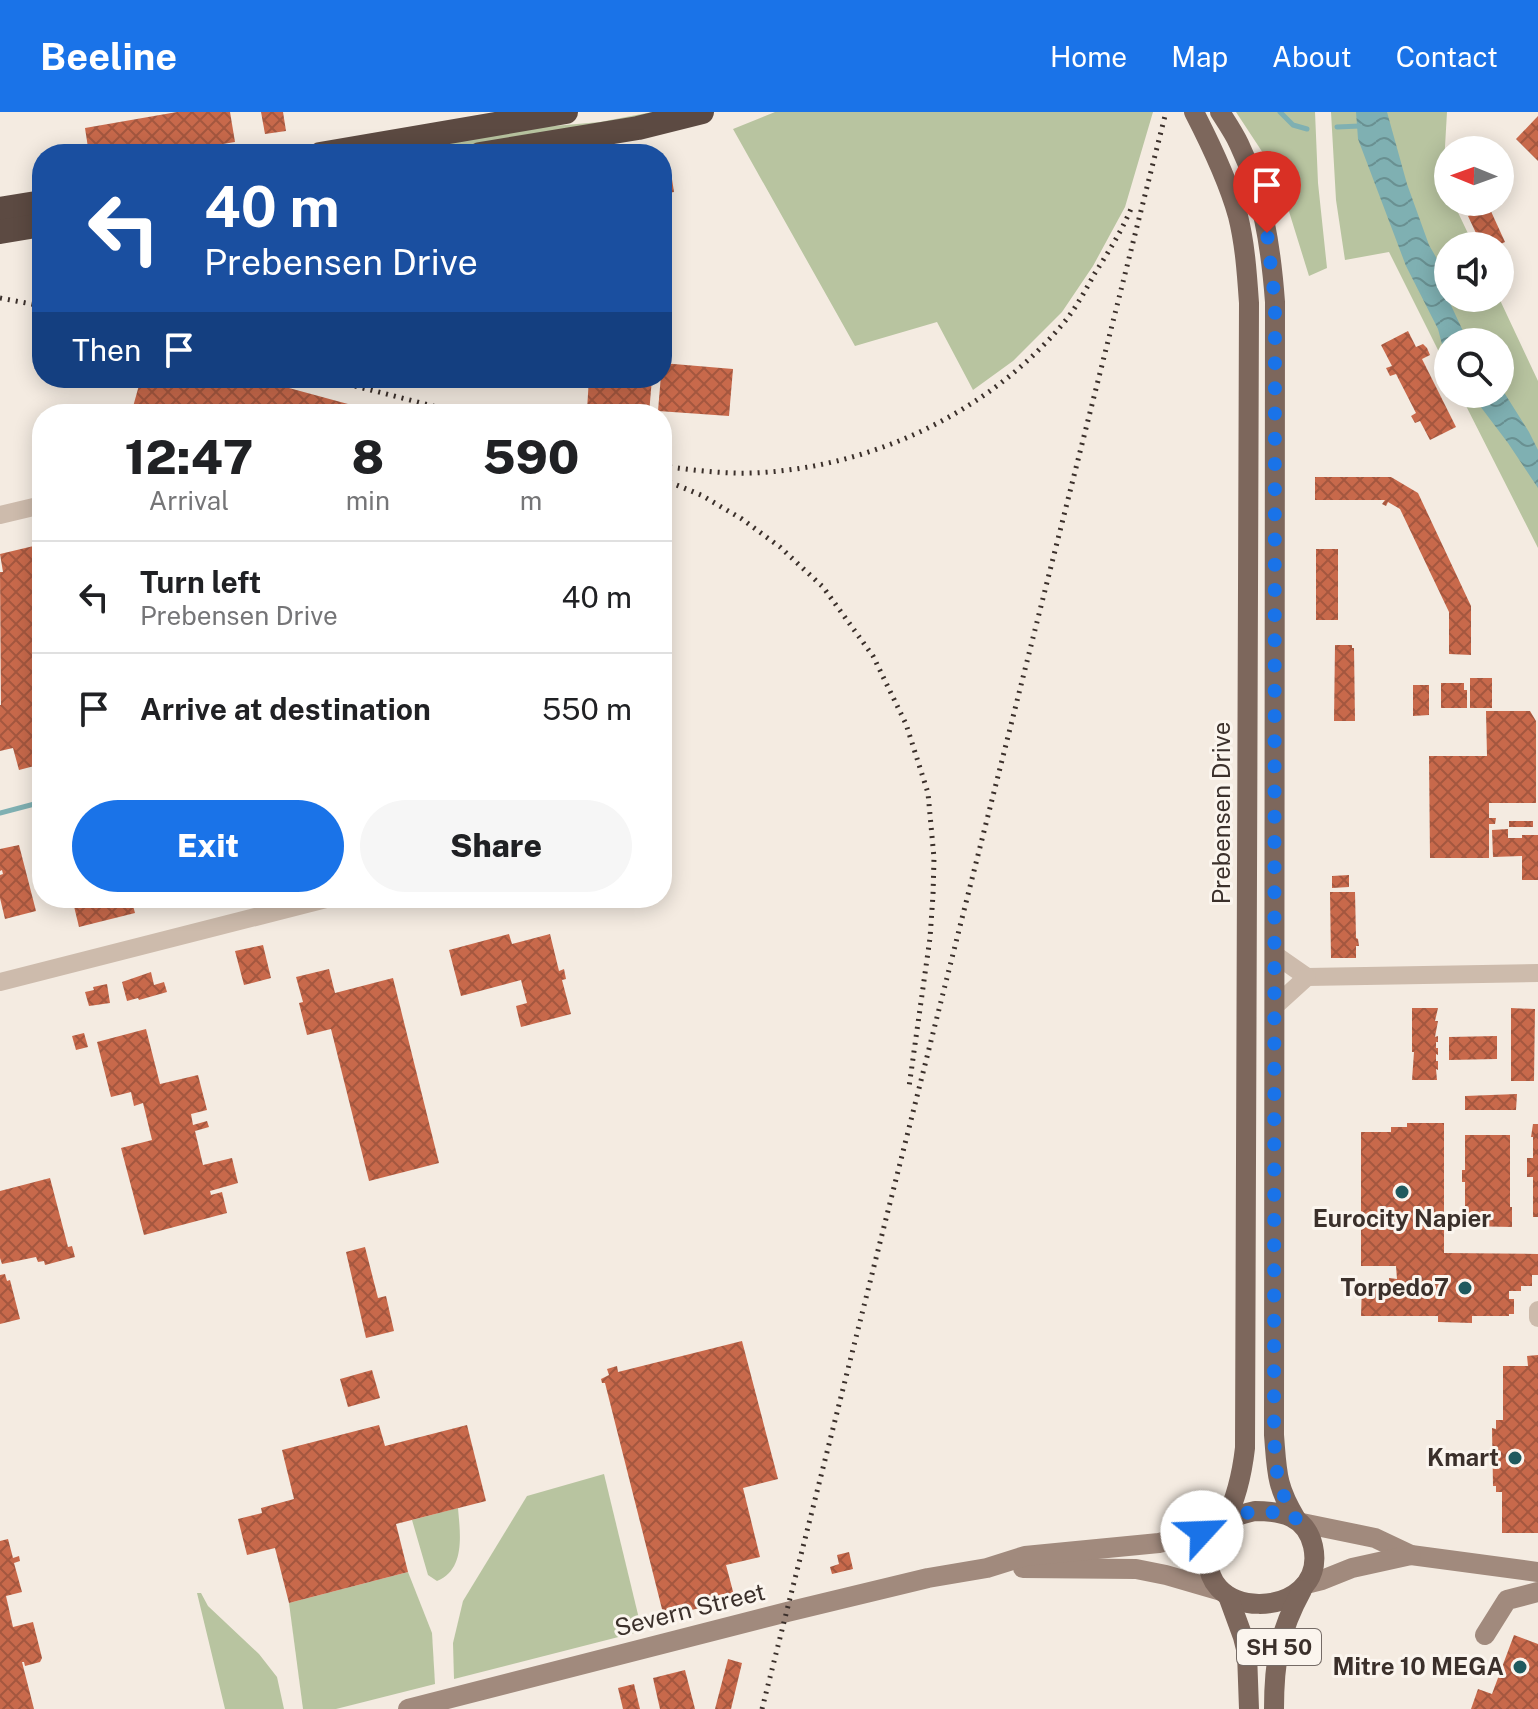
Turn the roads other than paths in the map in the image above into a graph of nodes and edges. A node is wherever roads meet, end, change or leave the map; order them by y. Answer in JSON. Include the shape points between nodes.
{"nodes":[{"id":1,"x":566,"y":112,"type":"edge"},
{"id":2,"x":1194,"y":112,"type":"edge"},
{"id":3,"x":1220,"y":112,"type":"edge"},
{"id":4,"x":694,"y":113,"type":"edge"},
{"id":5,"x":379,"y":144,"type":"edge"},
{"id":6,"x":541,"y":144,"type":"edge"},
{"id":7,"x":32,"y":204,"type":"edge"},
{"id":8,"x":0,"y":209,"type":"edge"},
{"id":9,"x":32,"y":227,"type":"edge"},
{"id":10,"x":0,"y":232,"type":"edge"},
{"id":11,"x":32,"y":507,"type":"edge"},
{"id":12,"x":0,"y":515,"type":"edge"},
{"id":13,"x":291,"y":908,"type":"edge"},
{"id":14,"x":1274,"y":954,"type":"junction"},
{"id":15,"x":1538,"y":973,"type":"edge"},
{"id":16,"x":1307,"y":977,"type":"junction"},
{"id":17,"x":0,"y":982,"type":"edge"},
{"id":18,"x":1274,"y":1007,"type":"junction"},
{"id":19,"x":1538,"y":1310,"type":"edge"},
{"id":20,"x":1538,"y":1318,"type":"edge"},
{"id":21,"x":1299,"y":1521,"type":"junction"},
{"id":22,"x":1222,"y":1525,"type":"junction"},
{"id":23,"x":1411,"y":1555,"type":"junction"},
{"id":24,"x":987,"y":1568,"type":"junction"},
{"id":25,"x":1538,"y":1572,"type":"edge"},
{"id":26,"x":1304,"y":1587,"type":"junction"},
{"id":27,"x":1538,"y":1592,"type":"edge"},
{"id":28,"x":1225,"y":1594,"type":"junction"},
{"id":29,"x":1485,"y":1635,"type":"dead end"},
{"id":30,"x":408,"y":1709,"type":"edge"},
{"id":31,"x":1249,"y":1709,"type":"edge"},
{"id":32,"x":1274,"y":1709,"type":"edge"}],
"edges":[{"from":1,"to":5,"type":"highway"},
{"from":2,"to":22,"type":"main road","name":"Prebensen Drive","number":"SH 50","via":[[1238,217],[1249,303],[1245,1448],[1235,1500]]},
{"from":3,"to":14,"type":"main road","number":"SH 50","via":[[1239,144],[1261,207],[1275,302]]},
{"from":4,"to":6,"type":"highway"},
{"from":7,"to":8,"type":"highway"},
{"from":9,"to":10,"type":"highway"},
{"from":11,"to":12,"type":"street"},
{"from":13,"to":17,"type":"street"},
{"from":14,"to":16,"type":"street"},
{"from":14,"to":18,"type":"main road","number":"SH 50"},
{"from":15,"to":16,"type":"street"},
{"from":16,"to":18,"type":"street"},
{"from":18,"to":21,"type":"main road","number":"SH 50","via":[[1274,1435],[1278,1483]]},
{"from":19,"to":20,"type":"street"},
{"from":21,"to":22,"type":"main road","via":[[1255,1511]]},
{"from":21,"to":23,"type":"street","via":[[1375,1538]]},
{"from":21,"to":26,"type":"main road","number":"SH 50","via":[[1314,1553]]},
{"from":22,"to":24,"type":"street","name":"Severn Street","via":[[1159,1543],[1025,1556]]},
{"from":22,"to":28,"type":"main road","number":"SH 50","via":[[1211,1547],[1210,1564]]},
{"from":23,"to":25,"type":"street"},
{"from":23,"to":26,"type":"street","via":[[1352,1568]]},
{"from":24,"to":28,"type":"street","name":"Severn Street","via":[[1136,1569]]},
{"from":24,"to":30,"type":"street","name":"Severn Street","via":[[787,1612]]},
{"from":26,"to":28,"type":"main road","number":"SH 50","via":[[1266,1603]]},
{"from":26,"to":32,"type":"main road","number":"SH 50","via":[[1281,1635]]},
{"from":27,"to":29,"type":"street","via":[[1507,1600]]},
{"from":28,"to":31,"type":"main road","number":"SH 50","via":[[1247,1653]]}]}
